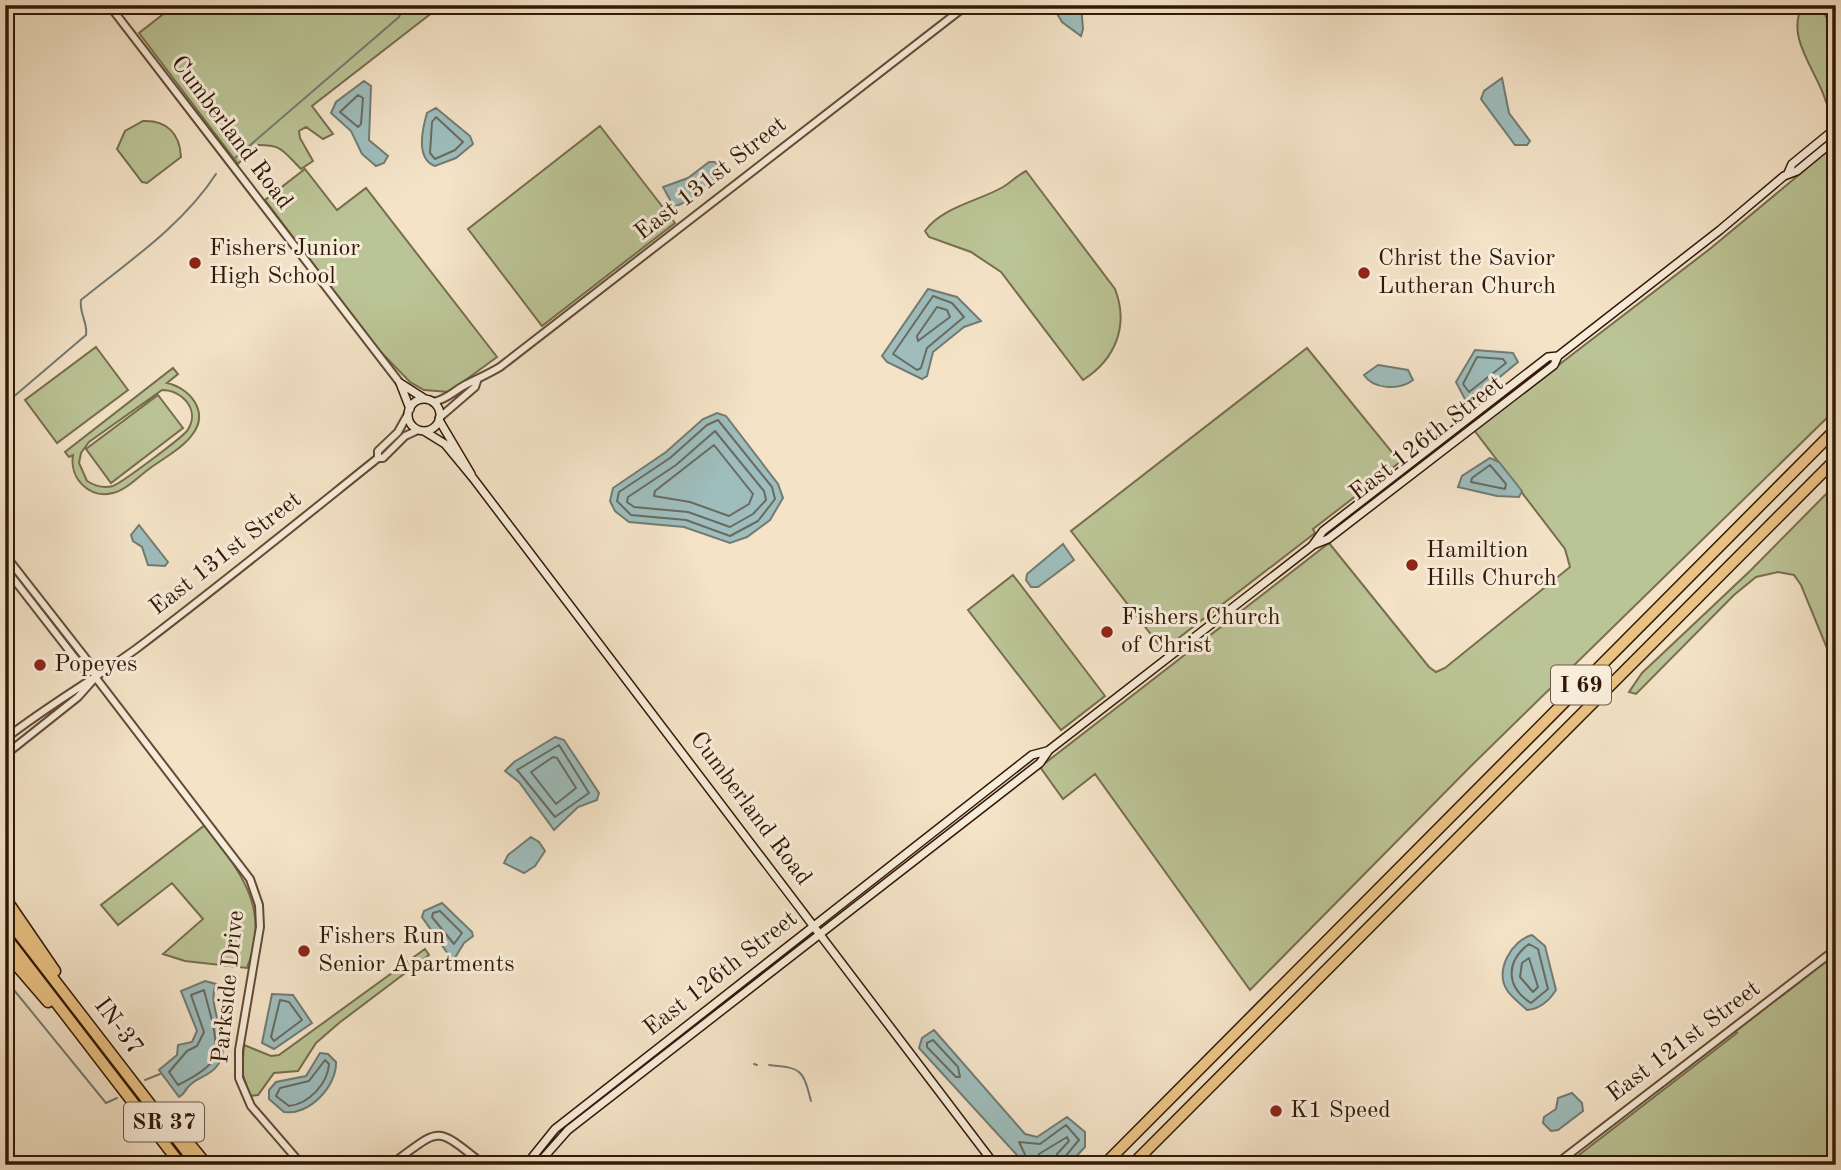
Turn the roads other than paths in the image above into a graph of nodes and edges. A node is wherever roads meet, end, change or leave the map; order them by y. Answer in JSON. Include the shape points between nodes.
{"nodes":[{"id":1,"x":109,"y":5,"type":"edge"},
{"id":2,"x":967,"y":5,"type":"edge"},
{"id":3,"x":1836,"y":128,"type":"edge"},
{"id":4,"x":1836,"y":139,"type":"edge"},
{"id":5,"x":1788,"y":173,"type":"junction"},
{"id":6,"x":477,"y":381,"type":"junction"},
{"id":7,"x":400,"y":383,"type":"junction"},
{"id":8,"x":429,"y":401,"type":"junction"},
{"id":9,"x":409,"y":411,"type":"junction"},
{"id":10,"x":439,"y":419,"type":"junction"},
{"id":11,"x":1836,"y":429,"type":"edge"},
{"id":12,"x":421,"y":430,"type":"junction"},
{"id":13,"x":378,"y":458,"type":"junction"},
{"id":14,"x":1836,"y":459,"type":"edge"},
{"id":15,"x":472,"y":478,"type":"junction"},
{"id":16,"x":5,"y":555,"type":"edge"},
{"id":17,"x":5,"y":568,"type":"edge"},
{"id":18,"x":94,"y":675,"type":"junction"},
{"id":19,"x":5,"y":739,"type":"edge"},
{"id":20,"x":1049,"y":750,"type":"junction"},
{"id":21,"x":5,"y":755,"type":"edge"},
{"id":22,"x":5,"y":898,"type":"edge"},
{"id":23,"x":5,"y":916,"type":"edge"},
{"id":24,"x":815,"y":925,"type":"junction"},
{"id":25,"x":821,"y":933,"type":"junction"},
{"id":26,"x":5,"y":936,"type":"edge"},
{"id":27,"x":1836,"y":949,"type":"edge"},
{"id":28,"x":5,"y":952,"type":"edge"},
{"id":29,"x":78,"y":1010,"type":"junction"},
{"id":30,"x":94,"y":1051,"type":"junction"},
{"id":31,"x":131,"y":1079,"type":"junction"},
{"id":32,"x":133,"y":1102,"type":"junction"},
{"id":33,"x":461,"y":1146,"type":"junction"},
{"id":34,"x":173,"y":1165,"type":"edge"},
{"id":35,"x":181,"y":1165,"type":"edge"},
{"id":36,"x":197,"y":1165,"type":"edge"},
{"id":37,"x":207,"y":1165,"type":"edge"},
{"id":38,"x":302,"y":1165,"type":"edge"},
{"id":39,"x":390,"y":1165,"type":"edge"},
{"id":40,"x":475,"y":1165,"type":"edge"},
{"id":41,"x":484,"y":1165,"type":"edge"},
{"id":42,"x":527,"y":1165,"type":"edge"},
{"id":43,"x":537,"y":1165,"type":"edge"},
{"id":44,"x":995,"y":1165,"type":"edge"},
{"id":45,"x":1104,"y":1165,"type":"edge"},
{"id":46,"x":1132,"y":1165,"type":"edge"},
{"id":47,"x":1556,"y":1165,"type":"edge"}],
"edges":[{"from":1,"to":7,"type":"street","name":"Cumberland Road"},
{"from":2,"to":6,"type":"street","name":"East 131st Street"},
{"from":3,"to":5,"type":"main road","name":"East 126th Street","via":[[1792,164]]},
{"from":4,"to":5,"type":"main road","name":"East 126th Street","via":[[1797,171]]},
{"from":5,"to":20,"type":"main road","name":"East 126th Street","via":[[1558,356],[1554,365],[1328,539],[1312,545]]},
{"from":6,"to":8,"type":"street","name":"East 131st Street","via":[[450,397]]},
{"from":6,"to":10,"type":"street","name":"East 131st Street"},
{"from":7,"to":8,"type":"main road","name":"Cumberland Road"},
{"from":7,"to":9,"type":"main road","name":"Cumberland Road"},
{"from":8,"to":9,"type":"main road","via":[[417,401]]},
{"from":8,"to":10,"type":"main road"},
{"from":9,"to":12,"type":"main road","via":[[410,423]]},
{"from":9,"to":13,"type":"street","name":"East 131st Street","via":[[398,432],[378,451]]},
{"from":10,"to":12,"type":"main road","via":[[432,429]]},
{"from":10,"to":15,"type":"main road","name":"Cumberland Road"},
{"from":11,"to":45,"type":"highway","number":"I 69"},
{"from":12,"to":13,"type":"street","name":"East 131st Street"},
{"from":12,"to":15,"type":"main road","name":"Cumberland Road","via":[[444,444]]},
{"from":13,"to":18,"type":"street","name":"East 131st Street"},
{"from":14,"to":46,"type":"highway","number":"I 69"},
{"from":15,"to":24,"type":"main road","name":"Cumberland Road"},
{"from":16,"to":18,"type":"street","name":"Parkside Drive","via":[[91,665]]},
{"from":17,"to":18,"type":"street","name":"Parkside Drive","via":[[85,671]]},
{"from":18,"to":19,"type":"street","name":"East 131st Street"},
{"from":18,"to":21,"type":"street","name":"East 131st Street","via":[[78,697]]},
{"from":18,"to":38,"type":"street","name":"Parkside Drive","via":[[239,863],[254,889],[260,926],[239,1050],[239,1078],[251,1106]]},
{"from":20,"to":24,"type":"main road","name":"East 126th Street","via":[[1032,755]]},
{"from":20,"to":25,"type":"main road","name":"East 126th Street","via":[[1040,763]]},
{"from":22,"to":29,"type":"highway"},
{"from":23,"to":29,"type":"highway","name":"IN-37","number":"SR 37"},
{"from":24,"to":25,"type":"main road","name":"Cumberland Road"},
{"from":24,"to":42,"type":"main road","name":"East 126th Street","via":[[555,1129]]},
{"from":25,"to":43,"type":"main road","name":"East 126th Street","via":[[568,1130]]},
{"from":25,"to":44,"type":"main road","name":"Cumberland Road"},
{"from":26,"to":30,"type":"highway","name":"IN-37","number":"SR 37"},
{"from":27,"to":47,"type":"street","name":"East 121st Street"},
{"from":28,"to":30,"type":"highway"},
{"from":29,"to":31,"type":"highway","name":"IN-37","number":"SR 37"},
{"from":30,"to":32,"type":"highway","name":"IN-37","number":"SR 37"},
{"from":31,"to":36,"type":"highway","name":"IN-37","number":"SR 37"},
{"from":31,"to":37,"type":"highway"},
{"from":32,"to":34,"type":"highway"},
{"from":32,"to":35,"type":"highway","name":"IN-37","number":"SR 37"},
{"from":33,"to":39,"type":"street","via":[[448,1136],[434,1135]]},
{"from":33,"to":40,"type":"street"},
{"from":33,"to":41,"type":"street"}]}
